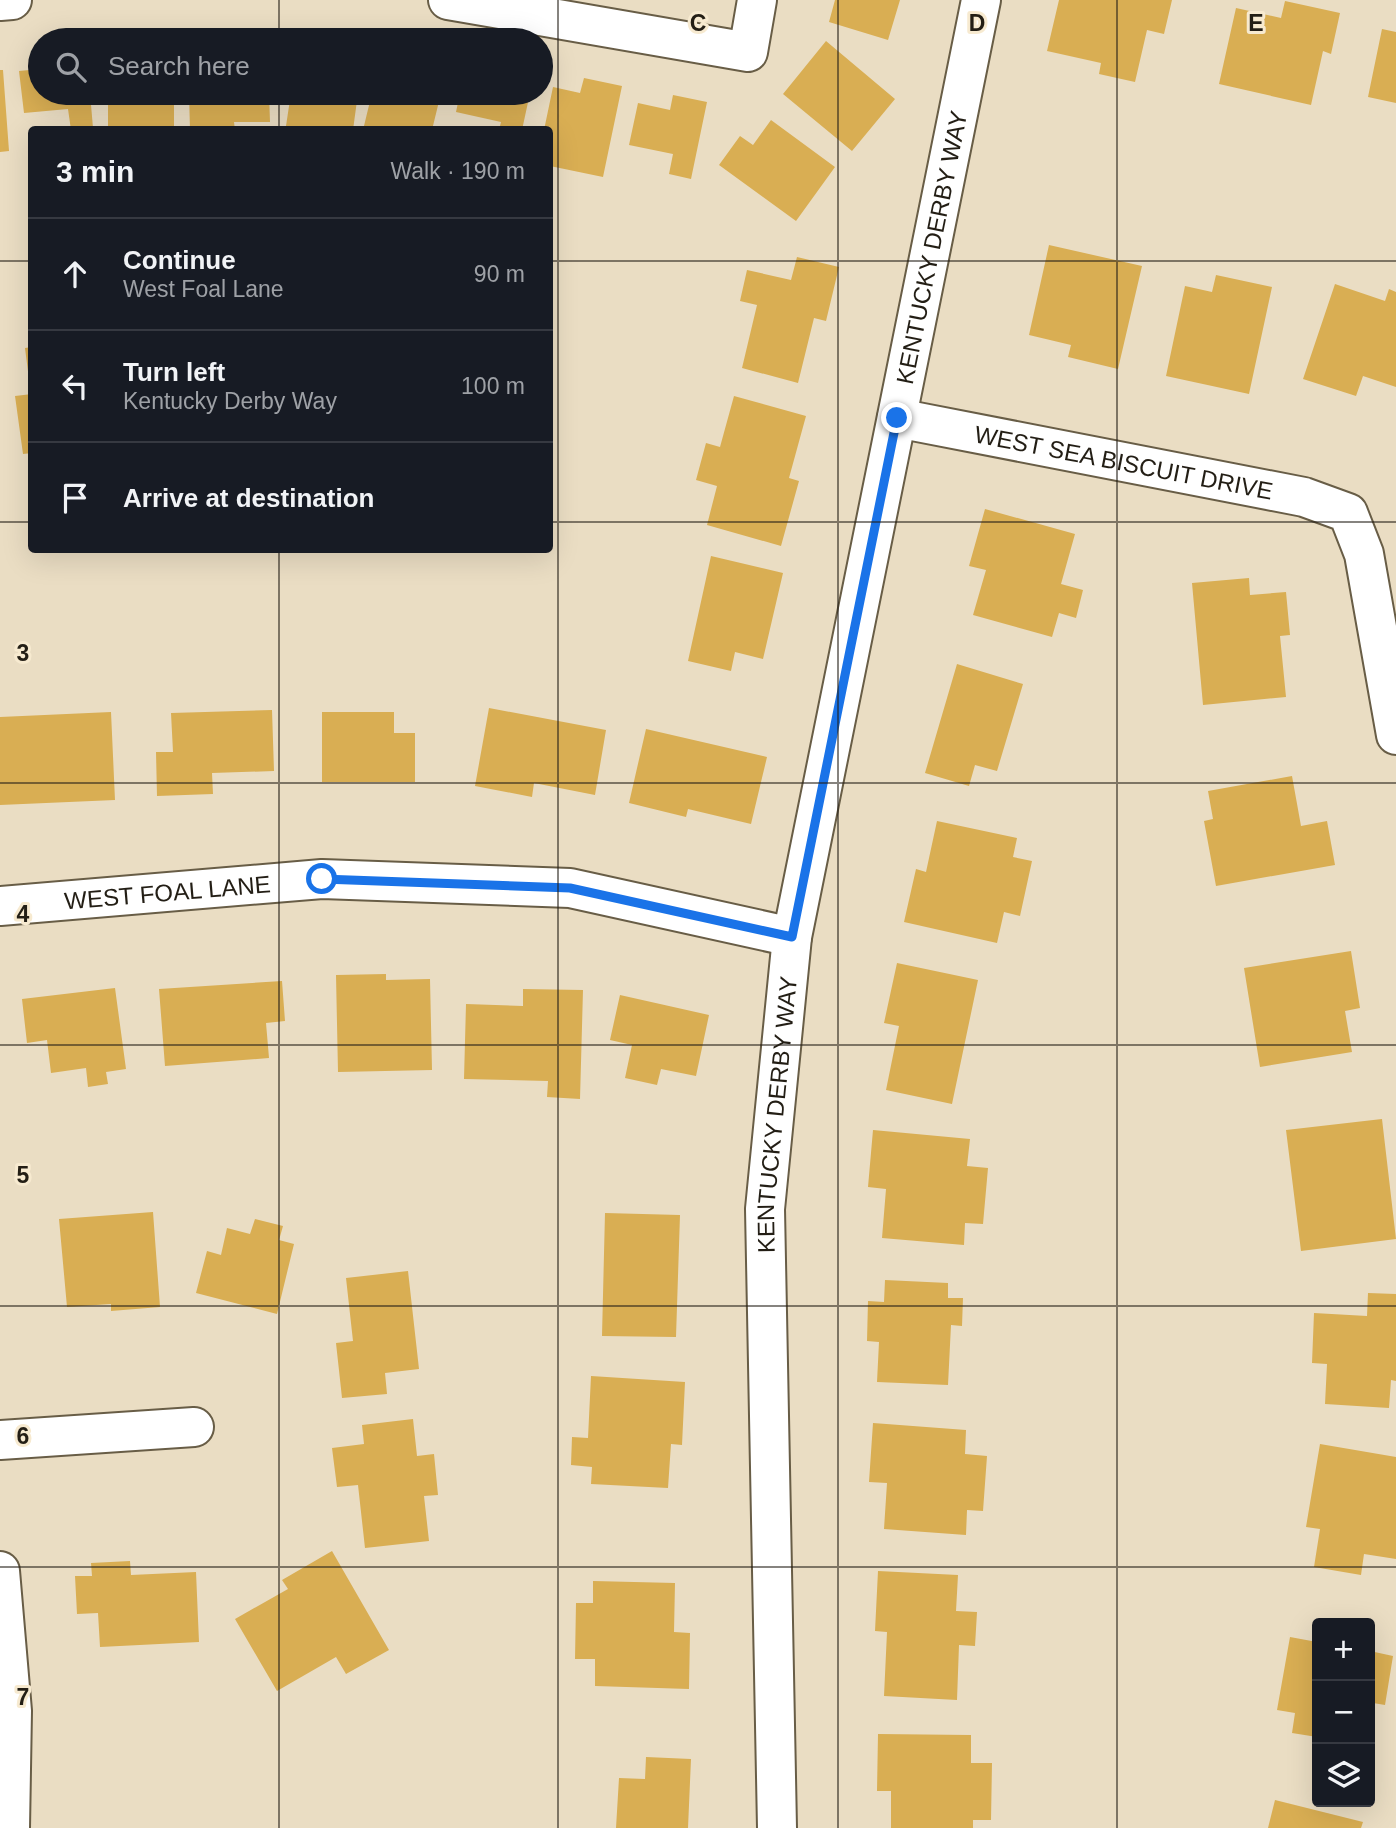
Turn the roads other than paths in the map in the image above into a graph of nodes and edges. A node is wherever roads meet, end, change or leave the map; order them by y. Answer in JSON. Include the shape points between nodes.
{"nodes":[{"id":1,"x":12,"y":0,"type":"edge"},
{"id":2,"x":447,"y":0,"type":"edge"},
{"id":3,"x":757,"y":0,"type":"edge"},
{"id":4,"x":981,"y":0,"type":"edge"},
{"id":5,"x":0,"y":1,"type":"edge"},
{"id":6,"x":897,"y":418,"type":"junction"},
{"id":7,"x":1396,"y":735,"type":"edge"},
{"id":8,"x":0,"y":906,"type":"edge"},
{"id":9,"x":792,"y":937,"type":"junction"},
{"id":10,"x":194,"y":1427,"type":"dead end"},
{"id":11,"x":0,"y":1440,"type":"edge"},
{"id":12,"x":0,"y":1571,"type":"edge"},
{"id":13,"x":10,"y":1828,"type":"edge"},
{"id":14,"x":777,"y":1828,"type":"edge"}],
"edges":[{"from":1,"to":5,"type":"street"},
{"from":2,"to":3,"type":"street","via":[[748,52]]},
{"from":4,"to":6,"type":"street","name":"KENTUCKY DERBY WAY"},
{"from":6,"to":7,"type":"street","name":"WEST SEA BISCUIT DRIVE","via":[[1304,497],[1348,513],[1364,554]]},
{"from":6,"to":9,"type":"street","name":"KENTUCKY DERBY WAY"},
{"from":8,"to":9,"type":"street","name":"WEST FOAL LANE","via":[[322,879],[570,888]]},
{"from":9,"to":14,"type":"street","name":"KENTUCKY DERBY WAY","via":[[765,1209]]},
{"from":10,"to":11,"type":"street"},
{"from":12,"to":13,"type":"street","via":[[12,1712]]}]}
